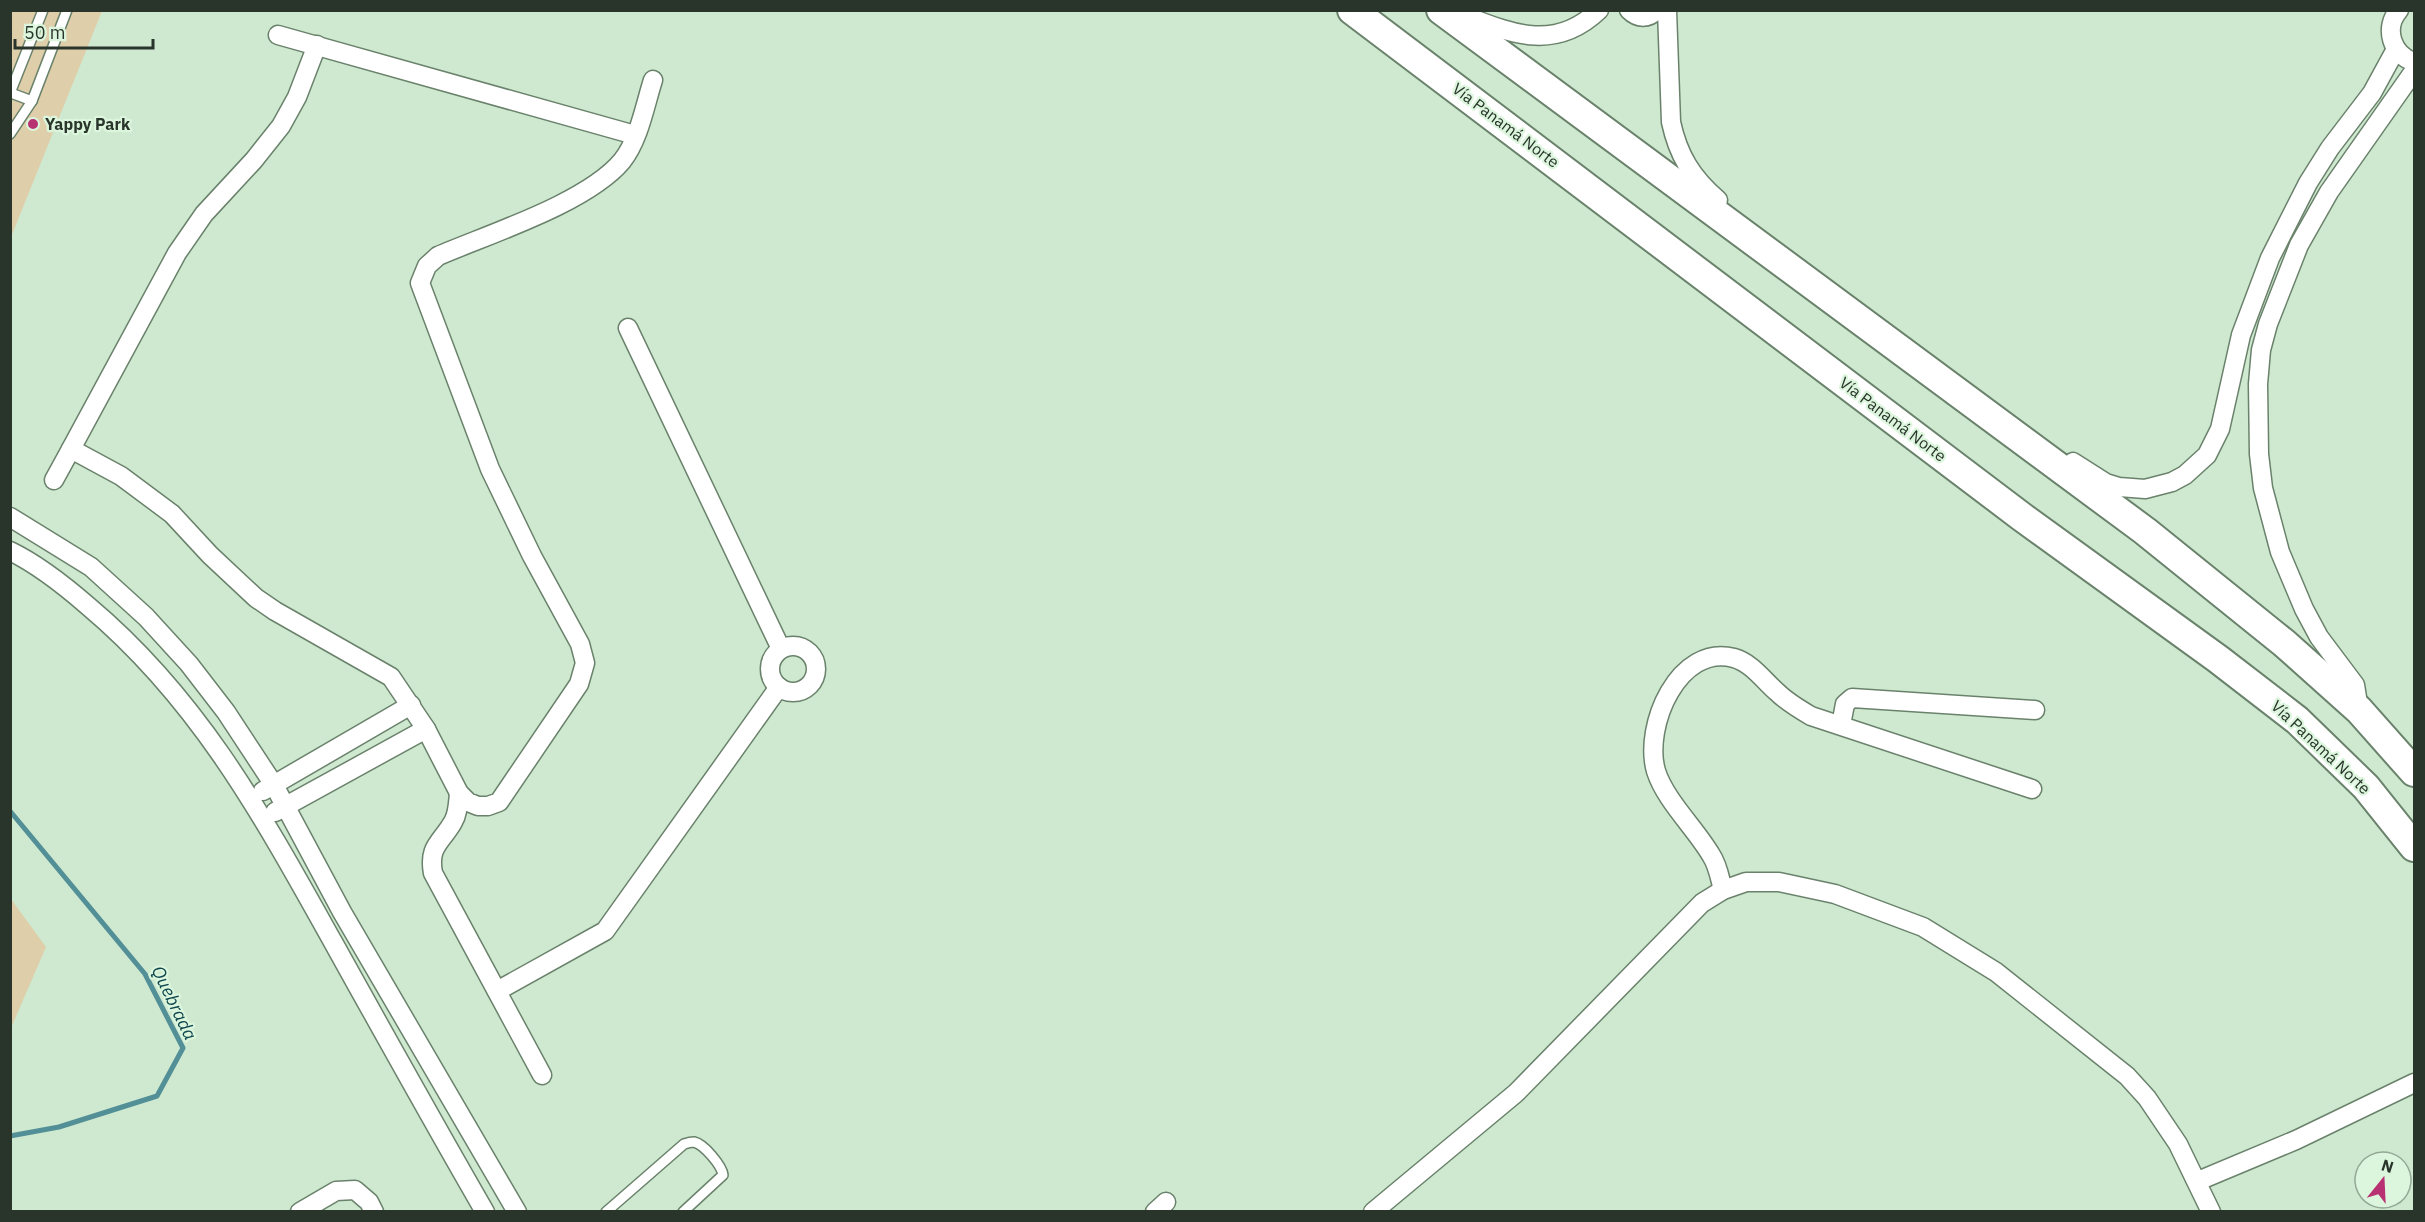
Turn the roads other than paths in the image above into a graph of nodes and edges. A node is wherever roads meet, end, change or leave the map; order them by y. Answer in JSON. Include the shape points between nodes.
{"nodes":[{"id":1,"x":43,"y":10,"type":"edge"},
{"id":2,"x":67,"y":10,"type":"edge"},
{"id":3,"x":1352,"y":10,"type":"edge"},
{"id":4,"x":1441,"y":10,"type":"edge"},
{"id":5,"x":1453,"y":10,"type":"edge"},
{"id":6,"x":1599,"y":10,"type":"edge"},
{"id":7,"x":1629,"y":10,"type":"edge"},
{"id":8,"x":1657,"y":10,"type":"edge"},
{"id":9,"x":1667,"y":10,"type":"edge"},
{"id":10,"x":2395,"y":12,"type":"edge"},
{"id":11,"x":278,"y":35,"type":"dead end"},
{"id":12,"x":317,"y":45,"type":"junction"},
{"id":13,"x":2396,"y":49,"type":"junction"},
{"id":14,"x":2415,"y":62,"type":"edge"},
{"id":15,"x":2415,"y":71,"type":"edge"},
{"id":16,"x":653,"y":80,"type":"dead end"},
{"id":17,"x":10,"y":93,"type":"edge"},
{"id":18,"x":32,"y":101,"type":"junction"},
{"id":19,"x":10,"y":134,"type":"edge"},
{"id":20,"x":636,"y":135,"type":"junction"},
{"id":21,"x":1741,"y":232,"type":"junction"},
{"id":22,"x":628,"y":328,"type":"dead end"},
{"id":23,"x":2024,"y":442,"type":"junction"},
{"id":24,"x":71,"y":448,"type":"junction"},
{"id":25,"x":54,"y":480,"type":"dead end"},
{"id":26,"x":10,"y":517,"type":"edge"},
{"id":27,"x":10,"y":551,"type":"edge"},
{"id":28,"x":781,"y":649,"type":"junction"},
{"id":29,"x":779,"y":687,"type":"junction"},
{"id":30,"x":411,"y":705,"type":"junction"},
{"id":31,"x":2035,"y":710,"type":"dead end"},
{"id":32,"x":2359,"y":710,"type":"junction"},
{"id":33,"x":1841,"y":725,"type":"junction"},
{"id":34,"x":426,"y":729,"type":"junction"},
{"id":35,"x":2415,"y":772,"type":"edge"},
{"id":36,"x":274,"y":785,"type":"junction"},
{"id":37,"x":2032,"y":789,"type":"dead end"},
{"id":38,"x":459,"y":793,"type":"junction"},
{"id":39,"x":251,"y":798,"type":"junction"},
{"id":40,"x":286,"y":807,"type":"junction"},
{"id":41,"x":263,"y":819,"type":"junction"},
{"id":42,"x":2415,"y":848,"type":"edge"},
{"id":43,"x":1723,"y":890,"type":"junction"},
{"id":44,"x":497,"y":991,"type":"junction"},
{"id":45,"x":542,"y":1075,"type":"dead end"},
{"id":46,"x":2415,"y":1083,"type":"edge"},
{"id":47,"x":2198,"y":1181,"type":"junction"},
{"id":48,"x":300,"y":1212,"type":"edge"},
{"id":49,"x":374,"y":1212,"type":"edge"},
{"id":50,"x":484,"y":1212,"type":"edge"},
{"id":51,"x":517,"y":1212,"type":"edge"},
{"id":52,"x":606,"y":1212,"type":"edge"},
{"id":53,"x":683,"y":1212,"type":"edge"},
{"id":54,"x":1373,"y":1212,"type":"edge"},
{"id":55,"x":2211,"y":1212,"type":"edge"}],
"edges":[{"from":1,"to":17,"type":"lane"},
{"from":2,"to":18,"type":"lane"},
{"from":3,"to":42,"type":"main road","name":"Vía Panamá Norte","via":[[2297,720],[2366,787]]},
{"from":4,"to":21,"type":"main road"},
{"from":5,"to":6,"type":"street","via":[[1520,35],[1536,36],[1567,31]]},
{"from":7,"to":8,"type":"street","via":[[1642,17]]},
{"from":9,"to":21,"type":"street","via":[[1671,122],[1680,155],[1694,177],[1732,213]]},
{"from":10,"to":13,"type":"street","via":[[2391,32]]},
{"from":11,"to":12,"type":"street"},
{"from":12,"to":20,"type":"street"},
{"from":12,"to":24,"type":"street","via":[[281,126],[204,214],[177,253]]},
{"from":13,"to":14,"type":"street"},
{"from":13,"to":23,"type":"street","via":[[2372,93],[2330,148],[2288,220],[2241,336],[2220,429],[2197,466],[2172,482],[2132,489],[2106,483],[2049,447]]},
{"from":15,"to":32,"type":"street","via":[[2329,192],[2299,245],[2268,324],[2258,384],[2263,488],[2280,552],[2319,637],[2355,685]]},
{"from":16,"to":20,"type":"street"},
{"from":17,"to":18,"type":"lane"},
{"from":18,"to":19,"type":"lane"},
{"from":20,"to":38,"type":"street","via":[[622,161],[596,184],[565,202],[438,256],[427,266],[420,283],[490,469],[580,644],[585,663],[579,684],[500,802],[478,806]]},
{"from":21,"to":23,"type":"main road"},
{"from":22,"to":28,"type":"street"},
{"from":23,"to":32,"type":"main road","via":[[2145,531]]},
{"from":24,"to":25,"type":"street"},
{"from":24,"to":30,"type":"street","via":[[121,476],[172,514],[210,555],[275,612],[391,677]]},
{"from":26,"to":36,"type":"street","via":[[91,567],[146,617],[226,712]]},
{"from":27,"to":39,"type":"street","via":[[67,588],[139,653],[204,729]]},
{"from":28,"to":29,"type":"street","via":[[774,655],[770,672]]},
{"from":28,"to":29,"type":"street","via":[[800,646],[815,660],[817,670],[807,687],[788,691]]},
{"from":29,"to":44,"type":"street","via":[[605,931]]},
{"from":30,"to":34,"type":"street"},
{"from":30,"to":36,"type":"street"},
{"from":31,"to":33,"type":"street","via":[[1852,698],[1845,704]]},
{"from":32,"to":35,"type":"main road"},
{"from":33,"to":37,"type":"street"},
{"from":33,"to":43,"type":"street","via":[[1810,716],[1792,705],[1736,658],[1716,656],[1695,662],[1677,680],[1659,719],[1654,747],[1656,771],[1713,858]]},
{"from":34,"to":38,"type":"street"},
{"from":34,"to":40,"type":"street"},
{"from":36,"to":39,"type":"street"},
{"from":36,"to":40,"type":"street"},
{"from":38,"to":44,"type":"street","via":[[453,822],[434,847],[430,860],[433,873]]},
{"from":39,"to":41,"type":"street"},
{"from":40,"to":41,"type":"street"},
{"from":40,"to":51,"type":"street","via":[[342,912]]},
{"from":41,"to":50,"type":"street"},
{"from":43,"to":47,"type":"street","via":[[1746,882],[1779,882],[1835,894],[1923,927],[1996,972],[2127,1076],[2147,1098]]},
{"from":43,"to":54,"type":"street","via":[[1702,903],[1516,1092]]},
{"from":44,"to":45,"type":"street"},
{"from":46,"to":47,"type":"street"},
{"from":47,"to":55,"type":"street"},
{"from":48,"to":49,"type":"street","via":[[336,1191],[355,1190]]},
{"from":52,"to":53,"type":"lane","via":[[684,1144],[692,1142],[700,1144],[722,1167],[723,1175]]}]}
